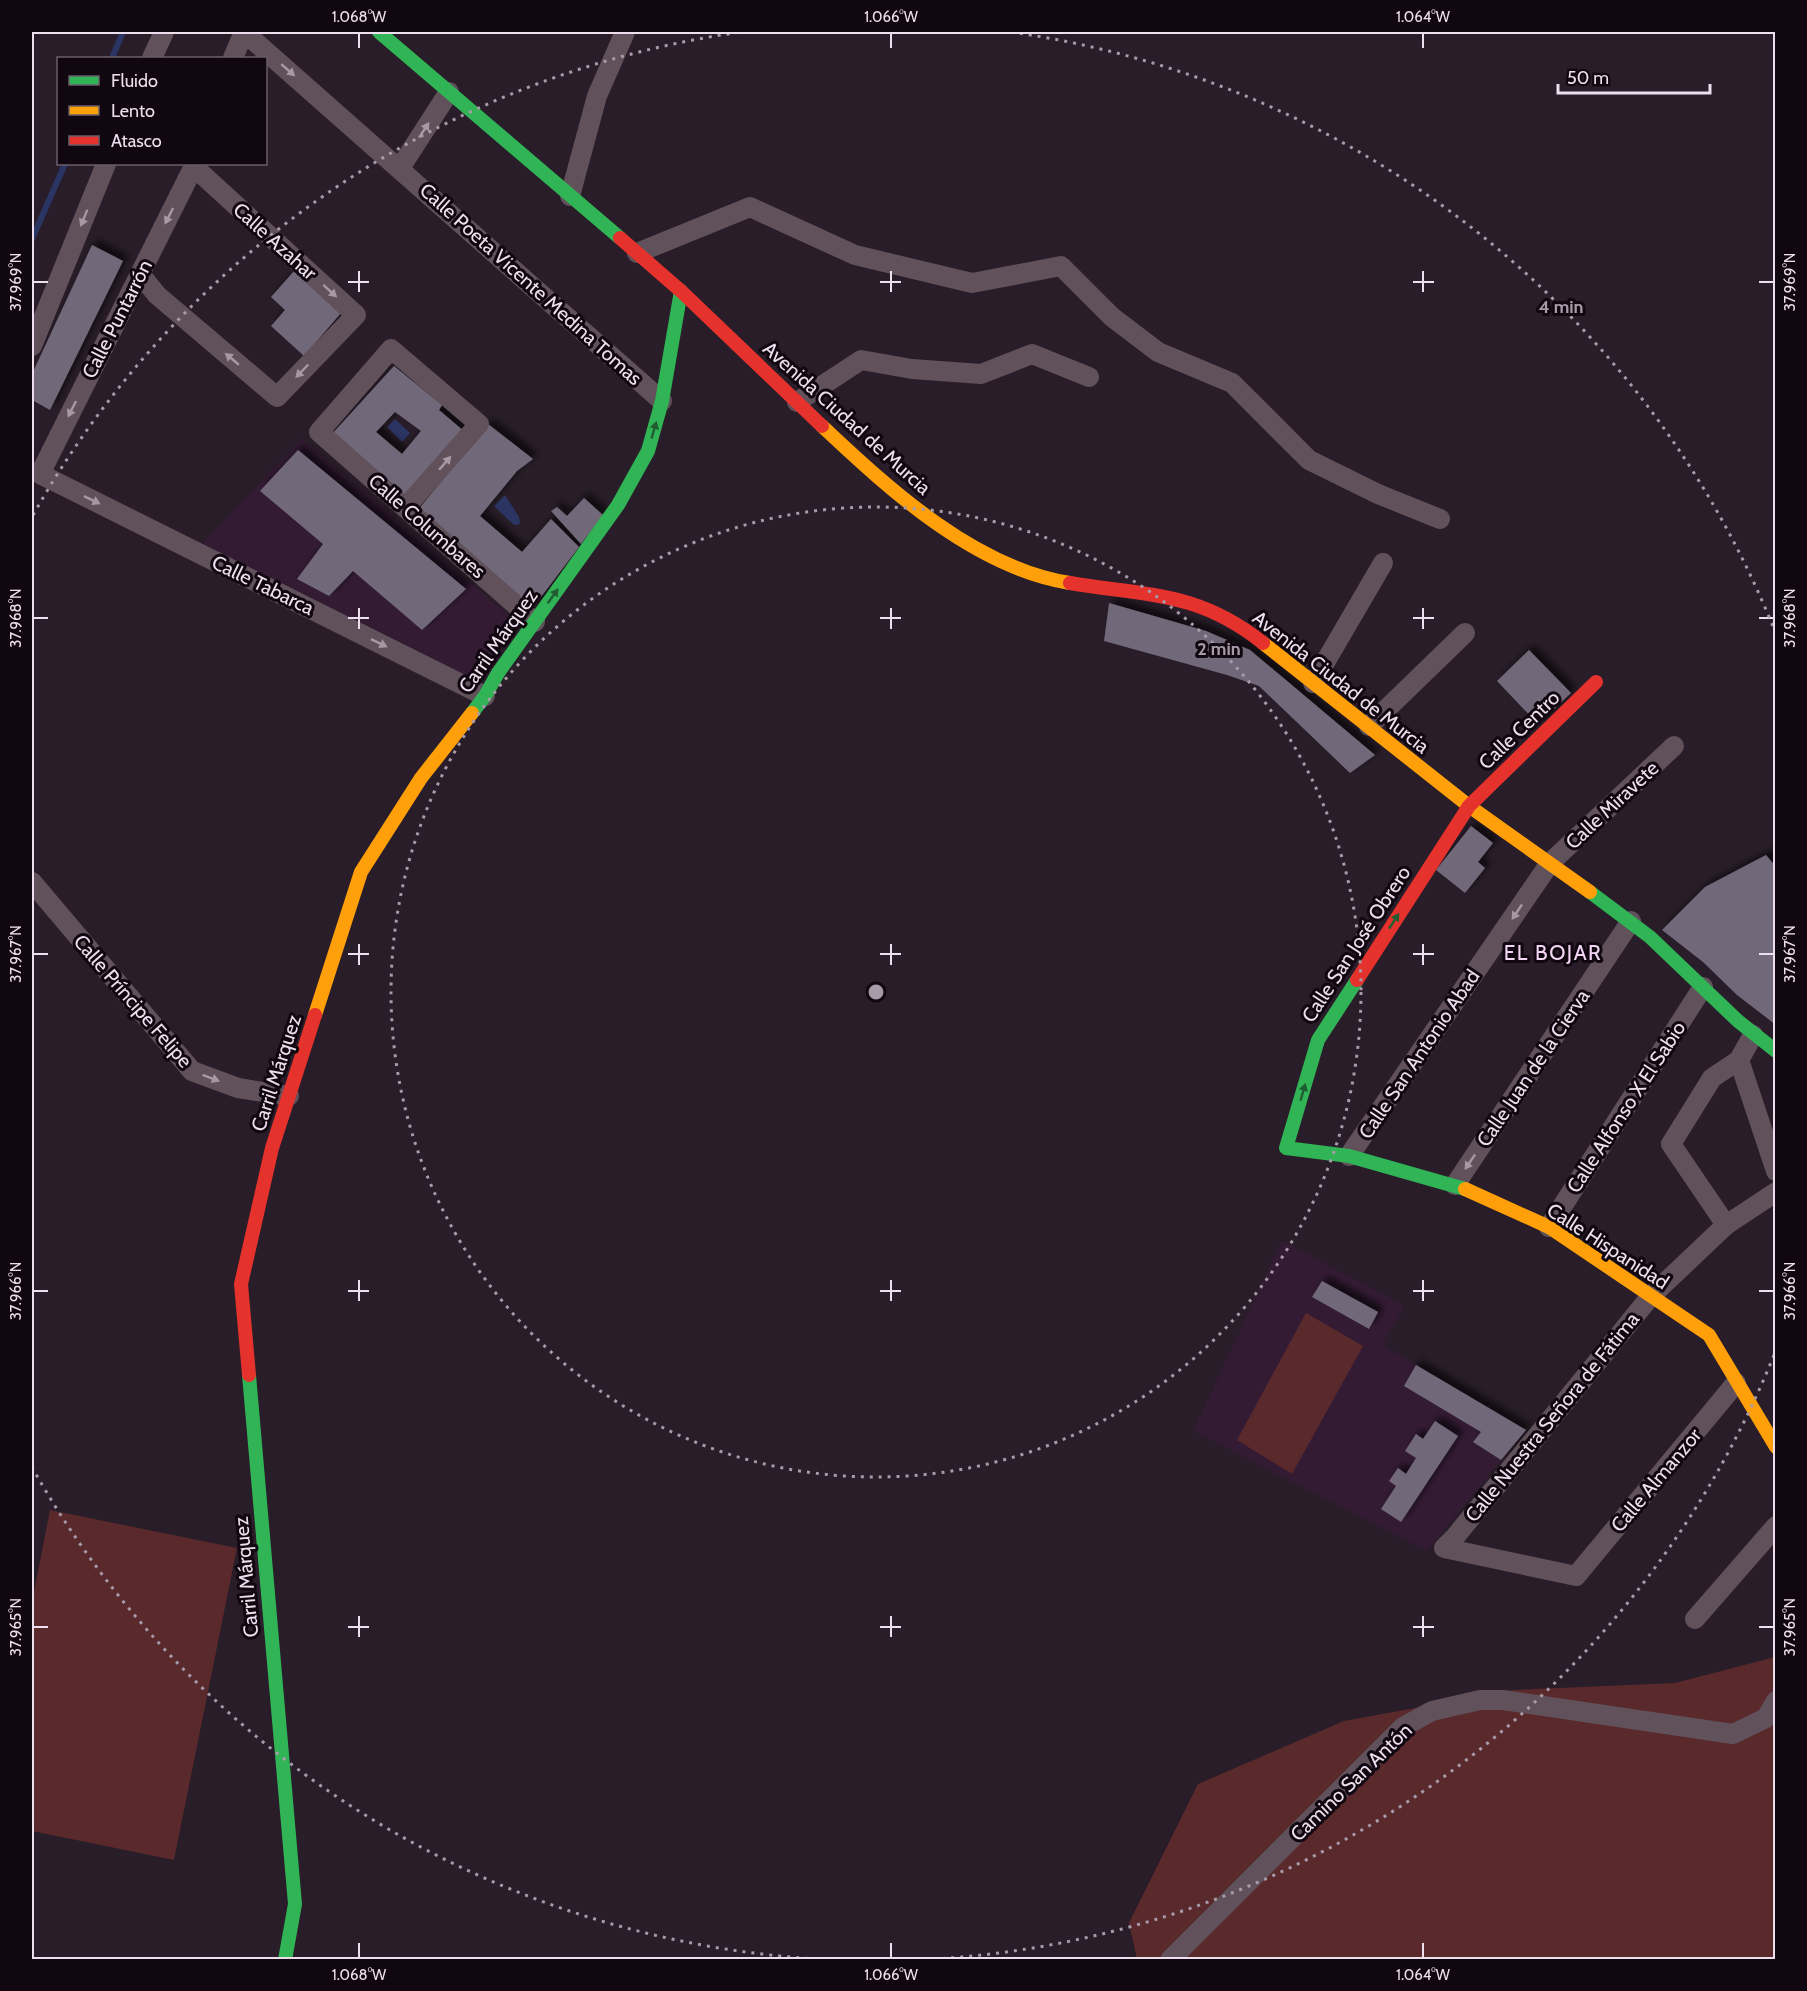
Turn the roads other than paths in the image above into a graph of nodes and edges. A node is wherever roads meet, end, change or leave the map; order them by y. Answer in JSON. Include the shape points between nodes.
{"nodes":[{"id":1,"x":164,"y":32,"type":"edge"},
{"id":2,"x":244,"y":32,"type":"edge"},
{"id":3,"x":379,"y":32,"type":"edge"},
{"id":4,"x":625,"y":32,"type":"edge"},
{"id":5,"x":152,"y":57,"type":"edge"},
{"id":6,"x":233,"y":57,"type":"edge"},
{"id":7,"x":449,"y":92,"type":"junction"},
{"id":8,"x":106,"y":165,"type":"edge"},
{"id":9,"x":194,"y":165,"type":"edge"},
{"id":10,"x":400,"y":168,"type":"junction"},
{"id":11,"x":570,"y":196,"type":"junction"},
{"id":12,"x":637,"y":253,"type":"junction"},
{"id":13,"x":140,"y":274,"type":"junction"},
{"id":14,"x":681,"y":291,"type":"junction"},
{"id":15,"x":32,"y":346,"type":"edge"},
{"id":16,"x":1089,"y":377,"type":"dead end"},
{"id":17,"x":662,"y":401,"type":"junction"},
{"id":18,"x":797,"y":402,"type":"junction"},
{"id":19,"x":40,"y":474,"type":"joint"},
{"id":20,"x":406,"y":507,"type":"junction"},
{"id":21,"x":1440,"y":519,"type":"dead end"},
{"id":22,"x":1383,"y":563,"type":"dead end"},
{"id":23,"x":535,"y":622,"type":"junction"},
{"id":24,"x":1465,"y":633,"type":"dead end"},
{"id":25,"x":1596,"y":682,"type":"dead end"},
{"id":26,"x":1313,"y":683,"type":"junction"},
{"id":27,"x":485,"y":696,"type":"junction"},
{"id":28,"x":1369,"y":726,"type":"junction"},
{"id":29,"x":1674,"y":746,"type":"dead end"},
{"id":30,"x":1469,"y":806,"type":"junction"},
{"id":31,"x":1550,"y":863,"type":"junction"},
{"id":32,"x":32,"y":882,"type":"edge"},
{"id":33,"x":1631,"y":921,"type":"junction"},
{"id":34,"x":1703,"y":987,"type":"junction"},
{"id":35,"x":1753,"y":1035,"type":"junction"},
{"id":36,"x":1776,"y":1051,"type":"edge"},
{"id":37,"x":1739,"y":1060,"type":"junction"},
{"id":38,"x":289,"y":1096,"type":"junction"},
{"id":39,"x":1286,"y":1148,"type":"joint"},
{"id":40,"x":1349,"y":1156,"type":"junction"},
{"id":41,"x":1776,"y":1171,"type":"edge"},
{"id":42,"x":1455,"y":1185,"type":"junction"},
{"id":43,"x":1776,"y":1192,"type":"edge"},
{"id":44,"x":1726,"y":1225,"type":"junction"},
{"id":45,"x":1549,"y":1227,"type":"junction"},
{"id":46,"x":1650,"y":1297,"type":"junction"},
{"id":47,"x":1736,"y":1383,"type":"junction"},
{"id":48,"x":1776,"y":1447,"type":"edge"},
{"id":49,"x":1776,"y":1526,"type":"edge"},
{"id":50,"x":1576,"y":1576,"type":"joint"},
{"id":51,"x":1695,"y":1619,"type":"dead end"},
{"id":52,"x":1776,"y":1701,"type":"edge"},
{"id":53,"x":285,"y":1959,"type":"edge"},
{"id":54,"x":1170,"y":1959,"type":"edge"}],
"edges":[{"from":1,"to":5,"type":"street"},
{"from":2,"to":6,"type":"street"},
{"from":2,"to":10,"type":"street","name":"Calle Poeta Vicente Medina Tomas","one_way":true},
{"from":3,"to":7,"type":"street","name":"Avenida Ciudad de Murcia"},
{"from":4,"to":11,"type":"street","via":[[597,96]]},
{"from":10,"to":7,"type":"street","one_way":true},
{"from":7,"to":11,"type":"street","name":"Avenida Ciudad de Murcia"},
{"from":8,"to":15,"type":"street","one_way":true},
{"from":9,"to":13,"type":"street","name":"Calle Puntarrón","one_way":true},
{"from":9,"to":13,"type":"street","name":"Calle Azahar","one_way":true,"via":[[356,315],[277,397],[157,295]]},
{"from":10,"to":17,"type":"street","name":"Calle Poeta Vicente Medina Tomas"},
{"from":11,"to":12,"type":"street","name":"Avenida Ciudad de Murcia"},
{"from":12,"to":14,"type":"street","name":"Avenida Ciudad de Murcia"},
{"from":12,"to":21,"type":"street","via":[[750,207],[855,255],[972,283],[1060,266],[1112,317],[1158,352],[1232,383],[1309,459],[1378,494]]},
{"from":13,"to":19,"type":"street","name":"Calle Puntarrón","one_way":true},
{"from":14,"to":17,"type":"street","name":"Carril Márquez"},
{"from":14,"to":18,"type":"street","name":"Avenida Ciudad de Murcia"},
{"from":16,"to":18,"type":"street","via":[[1032,354],[981,374],[912,369],[861,360]]},
{"from":23,"to":17,"type":"street","name":"Carril Márquez","one_way":true,"via":[[618,505],[648,452]]},
{"from":18,"to":26,"type":"street","name":"Avenida Ciudad de Murcia","via":[[881,480],[935,521],[998,560],[1047,579],[1147,593],[1209,609],[1257,638]]},
{"from":19,"to":27,"type":"street","name":"Calle Tabarca","one_way":true},
{"from":20,"to":20,"type":"street","name":"Calle Columbares","one_way":true,"via":[[479,424],[391,349],[319,432]]},
{"from":20,"to":23,"type":"street","name":"Calle Columbares"},
{"from":22,"to":26,"type":"street"},
{"from":23,"to":27,"type":"street","name":"Carril Márquez"},
{"from":24,"to":28,"type":"street"},
{"from":25,"to":30,"type":"street","name":"Calle Centro"},
{"from":26,"to":28,"type":"street","name":"Avenida Ciudad de Murcia"},
{"from":27,"to":38,"type":"street","name":"Carril Márquez","via":[[421,778],[361,872]]},
{"from":28,"to":30,"type":"street","name":"Avenida Ciudad de Murcia"},
{"from":29,"to":31,"type":"street","name":"Calle Miravete"},
{"from":30,"to":31,"type":"street","name":"Avenida Ciudad de Murcia"},
{"from":39,"to":30,"type":"street","name":"Calle San José Obrero","one_way":true,"via":[[1318,1040]]},
{"from":31,"to":33,"type":"street","name":"Avenida Ciudad de Murcia"},
{"from":31,"to":40,"type":"street","name":"Calle San Antonio Abad","one_way":true},
{"from":32,"to":38,"type":"street","name":"Calle Príncipe Felipe","one_way":true,"via":[[192,1071],[238,1088]]},
{"from":33,"to":34,"type":"street","name":"Avenida Ciudad de Murcia"},
{"from":33,"to":42,"type":"street","name":"Calle Juan de la Cierva","one_way":true},
{"from":34,"to":35,"type":"street","name":"Avenida Ciudad de Murcia"},
{"from":34,"to":45,"type":"street","name":"Calle Alfonso X El Sabio"},
{"from":35,"to":36,"type":"street","name":"Avenida Ciudad de Murcia"},
{"from":35,"to":37,"type":"street"},
{"from":37,"to":41,"type":"street"},
{"from":37,"to":44,"type":"street","via":[[1712,1077],[1671,1144]]},
{"from":38,"to":53,"type":"street","name":"Carril Márquez","via":[[272,1148],[241,1284],[295,1904]]},
{"from":39,"to":40,"type":"street","name":"Calle Hispanidad"},
{"from":40,"to":42,"type":"street","name":"Calle Hispanidad"},
{"from":42,"to":45,"type":"street","name":"Calle Hispanidad"},
{"from":43,"to":44,"type":"street","name":"Calle Nuestra Señora de Fátima"},
{"from":44,"to":46,"type":"street","name":"Calle Nuestra Señora de Fátima"},
{"from":45,"to":46,"type":"street","name":"Calle Hispanidad"},
{"from":46,"to":47,"type":"street","name":"Calle Hispanidad","via":[[1709,1335]]},
{"from":46,"to":50,"type":"street","name":"Calle Nuestra Señora de Fátima","via":[[1444,1548]]},
{"from":47,"to":48,"type":"street","name":"Calle Hispanidad"},
{"from":47,"to":50,"type":"street","name":"Calle Almanzor"},
{"from":49,"to":51,"type":"street"},
{"from":52,"to":54,"type":"street","name":"Camino San Antón","via":[[1766,1718],[1733,1734],[1503,1700],[1480,1700],[1432,1711],[1403,1727]]}]}
